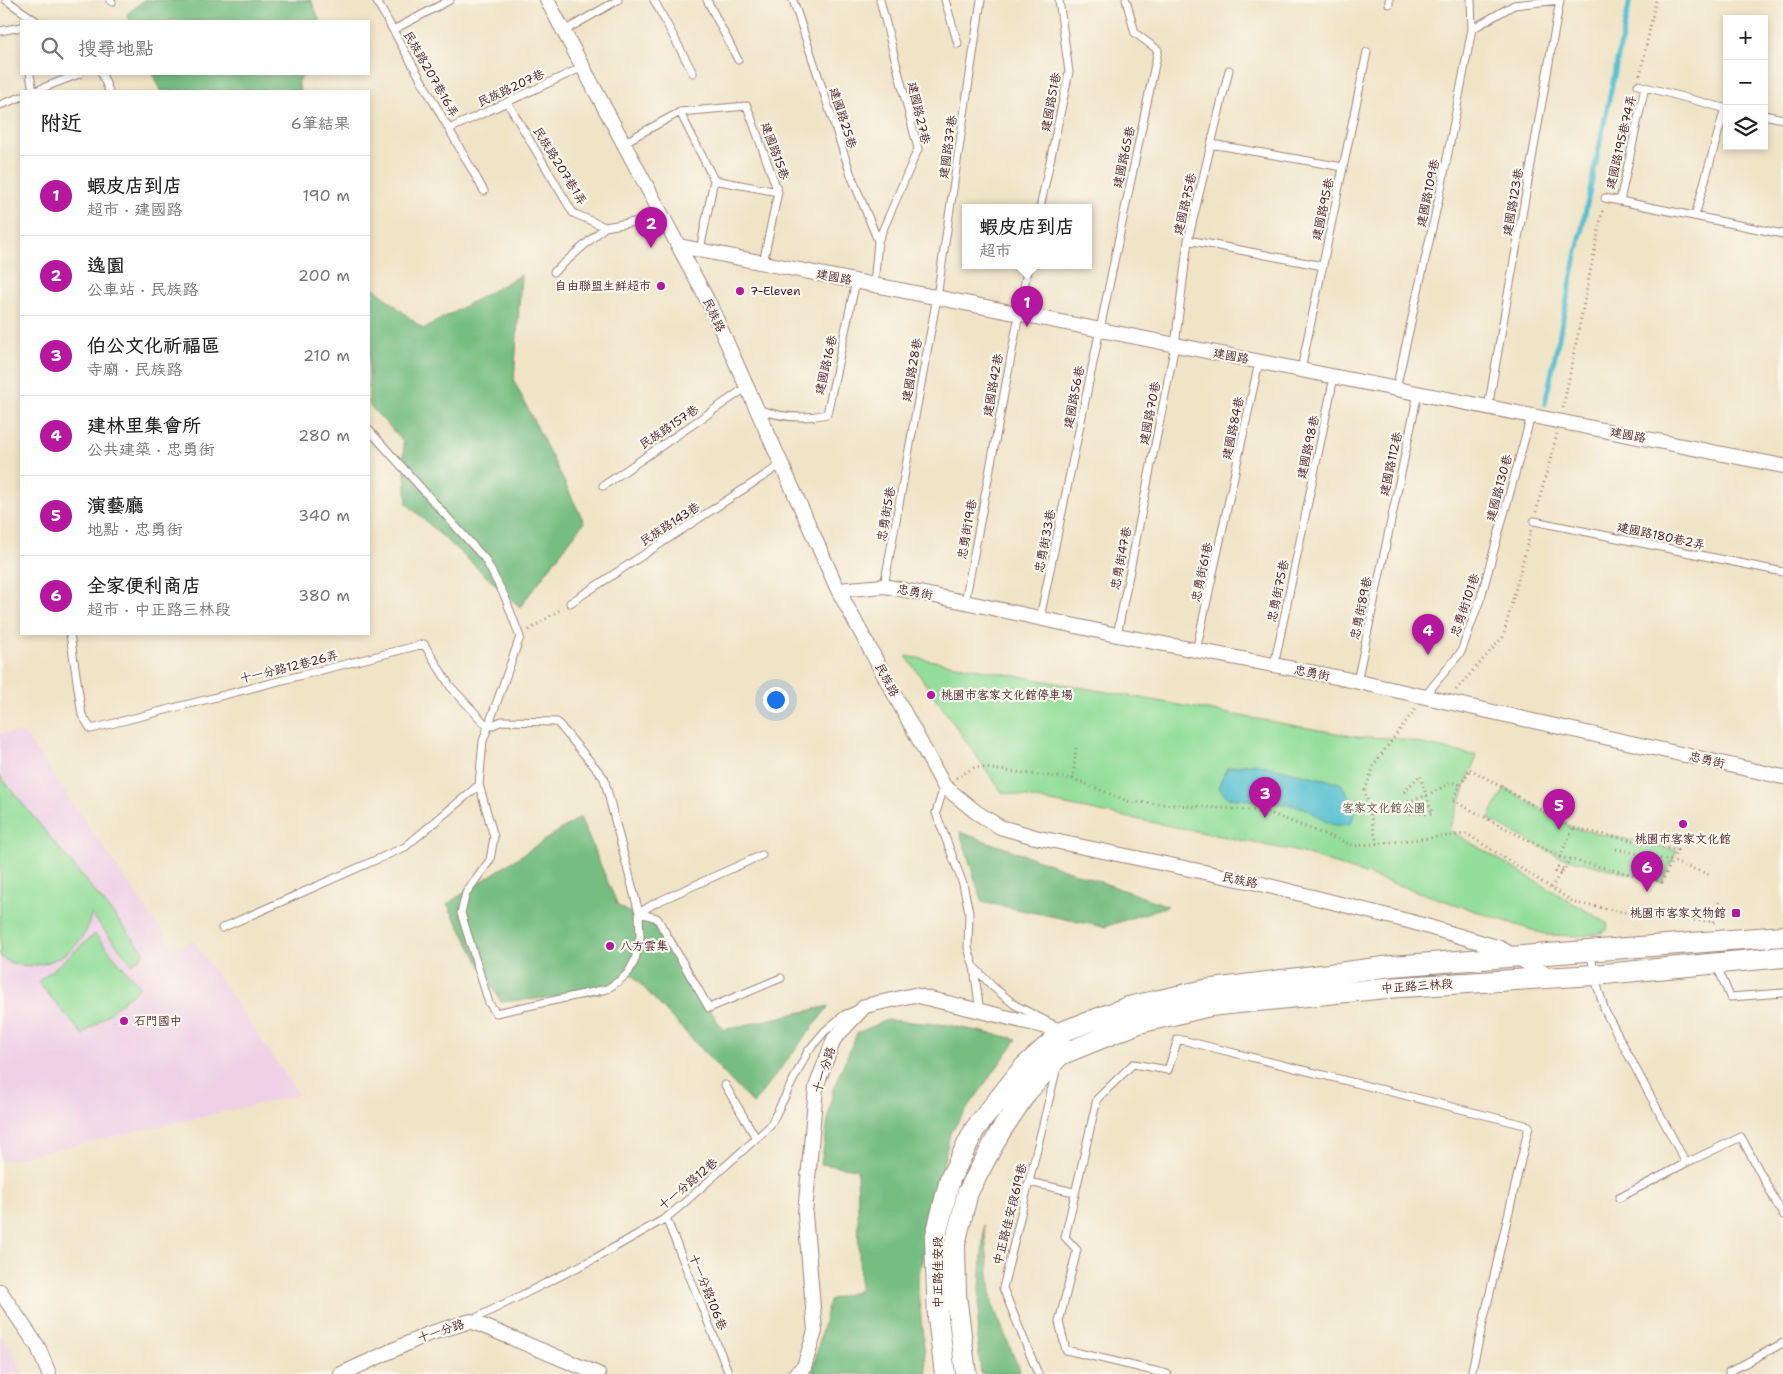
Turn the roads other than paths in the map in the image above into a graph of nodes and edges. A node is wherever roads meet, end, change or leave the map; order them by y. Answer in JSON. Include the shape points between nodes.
{"nodes":[{"id":1,"x":6,"y":0,"type":"edge"},
{"id":2,"x":376,"y":0,"type":"edge"},
{"id":3,"x":450,"y":0,"type":"edge"},
{"id":4,"x":547,"y":0,"type":"edge"},
{"id":5,"x":618,"y":0,"type":"edge"},
{"id":6,"x":654,"y":0,"type":"edge"},
{"id":7,"x":707,"y":0,"type":"edge"},
{"id":8,"x":793,"y":0,"type":"edge"},
{"id":9,"x":880,"y":0,"type":"edge"},
{"id":10,"x":945,"y":0,"type":"edge"},
{"id":11,"x":981,"y":0,"type":"edge"},
{"id":12,"x":1059,"y":0,"type":"edge"},
{"id":13,"x":1126,"y":0,"type":"edge"},
{"id":14,"x":1472,"y":0,"type":"edge"},
{"id":15,"x":1560,"y":0,"type":"edge"},
{"id":16,"x":35,"y":20,"type":"edge"},
{"id":17,"x":20,"y":28,"type":"edge"},
{"id":18,"x":1472,"y":29,"type":"junction"},
{"id":19,"x":393,"y":30,"type":"junction"},
{"id":20,"x":0,"y":31,"type":"edge"},
{"id":21,"x":564,"y":31,"type":"junction"},
{"id":22,"x":958,"y":44,"type":"dead end"},
{"id":23,"x":1367,"y":52,"type":"dead end"},
{"id":24,"x":738,"y":60,"type":"dead end"},
{"id":25,"x":583,"y":67,"type":"junction"},
{"id":26,"x":1229,"y":70,"type":"dead end"},
{"id":27,"x":693,"y":73,"type":"dead end"},
{"id":28,"x":30,"y":75,"type":"edge"},
{"id":29,"x":76,"y":75,"type":"edge"},
{"id":30,"x":102,"y":75,"type":"edge"},
{"id":31,"x":34,"y":90,"type":"edge"},
{"id":32,"x":37,"y":90,"type":"edge"},
{"id":33,"x":109,"y":90,"type":"edge"},
{"id":34,"x":20,"y":97,"type":"edge"},
{"id":35,"x":507,"y":102,"type":"junction"},
{"id":36,"x":0,"y":105,"type":"edge"},
{"id":37,"x":1723,"y":108,"type":"edge"},
{"id":38,"x":680,"y":112,"type":"junction"},
{"id":39,"x":1768,"y":116,"type":"edge"},
{"id":40,"x":1723,"y":119,"type":"edge"},
{"id":41,"x":1783,"y":119,"type":"edge"},
{"id":42,"x":449,"y":129,"type":"junction"},
{"id":43,"x":623,"y":143,"type":"junction"},
{"id":44,"x":1211,"y":144,"type":"junction"},
{"id":45,"x":1343,"y":167,"type":"junction"},
{"id":46,"x":714,"y":180,"type":"junction"},
{"id":47,"x":484,"y":191,"type":"dead end"},
{"id":48,"x":778,"y":192,"type":"junction"},
{"id":49,"x":1605,"y":198,"type":"dead end"},
{"id":50,"x":1620,"y":201,"type":"junction"},
{"id":51,"x":1041,"y":204,"type":"edge"},
{"id":52,"x":1695,"y":216,"type":"junction"},
{"id":53,"x":663,"y":218,"type":"junction"},
{"id":54,"x":606,"y":227,"type":"junction"},
{"id":55,"x":1783,"y":234,"type":"edge"},
{"id":56,"x":1188,"y":240,"type":"junction"},
{"id":57,"x":878,"y":241,"type":"junction"},
{"id":58,"x":679,"y":246,"type":"junction"},
{"id":59,"x":700,"y":250,"type":"junction"},
{"id":60,"x":763,"y":263,"type":"junction"},
{"id":61,"x":1323,"y":266,"type":"junction"},
{"id":62,"x":1027,"y":269,"type":"edge"},
{"id":63,"x":554,"y":272,"type":"dead end"},
{"id":64,"x":856,"y":281,"type":"junction"},
{"id":65,"x":874,"y":285,"type":"junction"},
{"id":66,"x":937,"y":298,"type":"junction"},
{"id":67,"x":1018,"y":314,"type":"junction"},
{"id":68,"x":1099,"y":330,"type":"junction"},
{"id":69,"x":1175,"y":345,"type":"junction"},
{"id":70,"x":1259,"y":362,"type":"junction"},
{"id":71,"x":1302,"y":370,"type":"junction"},
{"id":72,"x":1334,"y":377,"type":"junction"},
{"id":73,"x":747,"y":387,"type":"junction"},
{"id":74,"x":1396,"y":389,"type":"junction"},
{"id":75,"x":1418,"y":394,"type":"junction"},
{"id":76,"x":1488,"y":408,"type":"junction"},
{"id":77,"x":757,"y":409,"type":"junction"},
{"id":78,"x":1531,"y":416,"type":"junction"},
{"id":79,"x":370,"y":431,"type":"edge"},
{"id":80,"x":910,"y":446,"type":"joint"},
{"id":81,"x":991,"y":460,"type":"joint"},
{"id":82,"x":783,"y":464,"type":"junction"},
{"id":83,"x":1783,"y":466,"type":"edge"},
{"id":84,"x":1071,"y":468,"type":"joint"},
{"id":85,"x":603,"y":486,"type":"dead end"},
{"id":86,"x":1147,"y":486,"type":"joint"},
{"id":87,"x":1229,"y":498,"type":"joint"},
{"id":88,"x":1304,"y":521,"type":"joint"},
{"id":89,"x":1534,"y":521,"type":"road end"},
{"id":90,"x":1387,"y":538,"type":"joint"},
{"id":91,"x":1490,"y":566,"type":"joint"},
{"id":92,"x":1783,"y":572,"type":"edge"},
{"id":93,"x":884,"y":586,"type":"junction"},
{"id":94,"x":838,"y":590,"type":"junction"},
{"id":95,"x":965,"y":602,"type":"junction"},
{"id":96,"x":570,"y":603,"type":"road end"},
{"id":97,"x":1040,"y":618,"type":"junction"},
{"id":98,"x":70,"y":635,"type":"edge"},
{"id":99,"x":1117,"y":635,"type":"junction"},
{"id":100,"x":1196,"y":651,"type":"junction"},
{"id":101,"x":1274,"y":666,"type":"junction"},
{"id":102,"x":1357,"y":682,"type":"junction"},
{"id":103,"x":1424,"y":697,"type":"junction"},
{"id":104,"x":488,"y":727,"type":"junction"},
{"id":105,"x":1783,"y":777,"type":"edge"},
{"id":106,"x":479,"y":785,"type":"junction"},
{"id":107,"x":944,"y":786,"type":"junction"},
{"id":108,"x":762,"y":855,"type":"dead end"},
{"id":109,"x":639,"y":913,"type":"junction"},
{"id":110,"x":222,"y":928,"type":"dead end"},
{"id":111,"x":1783,"y":936,"type":"edge"},
{"id":112,"x":1592,"y":952,"type":"junction"},
{"id":113,"x":1518,"y":957,"type":"junction"},
{"id":114,"x":1783,"y":958,"type":"edge"},
{"id":115,"x":1716,"y":964,"type":"junction"},
{"id":116,"x":974,"y":967,"type":"junction"},
{"id":117,"x":1594,"y":975,"type":"junction"},
{"id":118,"x":1550,"y":976,"type":"junction"},
{"id":119,"x":781,"y":978,"type":"dead end"},
{"id":120,"x":1783,"y":993,"type":"edge"},
{"id":121,"x":866,"y":1006,"type":"junction"},
{"id":122,"x":980,"y":1012,"type":"junction"},
{"id":123,"x":1064,"y":1031,"type":"junction"},
{"id":124,"x":1060,"y":1055,"type":"junction"},
{"id":125,"x":725,"y":1084,"type":"dead end"},
{"id":126,"x":756,"y":1138,"type":"junction"},
{"id":127,"x":1686,"y":1163,"type":"junction"},
{"id":128,"x":1029,"y":1182,"type":"junction"},
{"id":129,"x":1074,"y":1192,"type":"junction"},
{"id":130,"x":1619,"y":1198,"type":"dead end"},
{"id":131,"x":1783,"y":1216,"type":"edge"},
{"id":132,"x":666,"y":1218,"type":"junction"},
{"id":133,"x":0,"y":1291,"type":"edge"},
{"id":134,"x":471,"y":1321,"type":"junction"},
{"id":135,"x":1783,"y":1343,"type":"edge"},
{"id":136,"x":49,"y":1374,"type":"edge"},
{"id":137,"x":341,"y":1374,"type":"edge"},
{"id":138,"x":598,"y":1374,"type":"edge"},
{"id":139,"x":729,"y":1374,"type":"edge"},
{"id":140,"x":795,"y":1374,"type":"edge"},
{"id":141,"x":945,"y":1374,"type":"edge"},
{"id":142,"x":966,"y":1374,"type":"edge"},
{"id":143,"x":1038,"y":1374,"type":"edge"},
{"id":144,"x":1167,"y":1374,"type":"edge"},
{"id":145,"x":1471,"y":1374,"type":"edge"},
{"id":146,"x":1730,"y":1374,"type":"edge"}],
"edges":[{"from":1,"to":16,"type":"lane"},
{"from":2,"to":19,"type":"lane","name":"民族路207巷16弄"},
{"from":3,"to":19,"type":"lane"},
{"from":4,"to":21,"type":"street","name":"民族路"},
{"from":5,"to":21,"type":"lane"},
{"from":6,"to":27,"type":"lane"},
{"from":7,"to":24,"type":"lane"},
{"from":8,"to":57,"type":"lane","name":"建國路25巷","via":[[850,175]]},
{"from":9,"to":57,"type":"lane","name":"建國路27巷","via":[[918,148]]},
{"from":10,"to":22,"type":"lane"},
{"from":11,"to":66,"type":"lane","name":"建國路37巷"},
{"from":12,"to":51,"type":"lane","name":"建國路51巷","via":[[1070,72]]},
{"from":13,"to":68,"type":"lane","name":"建國路65巷","via":[[1135,33],[1158,50]]},
{"from":14,"to":18,"type":"lane","name":"建國路109巷"},
{"from":15,"to":18,"type":"lane","via":[[1514,5]]},
{"from":15,"to":76,"type":"lane","name":"建國路123巷"},
{"from":17,"to":20,"type":"lane"},
{"from":18,"to":74,"type":"lane","name":"建國路109巷","via":[[1442,184]]},
{"from":19,"to":42,"type":"lane","name":"民族路207巷16弄"},
{"from":21,"to":25,"type":"street","name":"民族路"},
{"from":23,"to":45,"type":"lane","name":"建國路95巷"},
{"from":25,"to":35,"type":"lane","name":"民族路207巷"},
{"from":25,"to":43,"type":"street","name":"民族路"},
{"from":26,"to":44,"type":"lane","name":"建國路75巷"},
{"from":28,"to":31,"type":"lane"},
{"from":29,"to":32,"type":"lane"},
{"from":30,"to":33,"type":"lane"},
{"from":34,"to":36,"type":"lane"},
{"from":35,"to":42,"type":"lane","name":"民族路207巷"},
{"from":35,"to":54,"type":"lane","name":"民族路207巷1弄","via":[[573,213]]},
{"from":37,"to":50,"type":"lane","name":"建國路195巷74弄","via":[[1642,86]]},
{"from":38,"to":43,"type":"lane"},
{"from":38,"to":46,"type":"lane"},
{"from":38,"to":48,"type":"lane","name":"建國路15巷","via":[[747,106]]},
{"from":39,"to":41,"type":"lane"},
{"from":40,"to":52,"type":"lane"},
{"from":42,"to":47,"type":"lane","name":"民族路207巷16弄"},
{"from":43,"to":53,"type":"street","name":"民族路"},
{"from":44,"to":45,"type":"lane"},
{"from":44,"to":56,"type":"lane","name":"建國路75巷"},
{"from":45,"to":61,"type":"lane","name":"建國路95巷"},
{"from":46,"to":48,"type":"lane"},
{"from":46,"to":59,"type":"lane"},
{"from":48,"to":60,"type":"lane","name":"建國路15巷"},
{"from":49,"to":50,"type":"lane"},
{"from":50,"to":52,"type":"lane"},
{"from":52,"to":55,"type":"lane"},
{"from":53,"to":54,"type":"lane"},
{"from":53,"to":58,"type":"street","name":"民族路"},
{"from":54,"to":63,"type":"lane"},
{"from":56,"to":61,"type":"lane"},
{"from":56,"to":69,"type":"lane","name":"建國路75巷"},
{"from":57,"to":65,"type":"lane","name":"建國路27巷"},
{"from":58,"to":59,"type":"street","name":"建國路"},
{"from":58,"to":73,"type":"street","name":"民族路"},
{"from":59,"to":60,"type":"street","name":"建國路"},
{"from":60,"to":64,"type":"street","name":"建國路"},
{"from":61,"to":71,"type":"lane","name":"建國路95巷"},
{"from":62,"to":67,"type":"lane"},
{"from":64,"to":65,"type":"street","name":"建國路"},
{"from":64,"to":77,"type":"lane","name":"建國路16巷","via":[[827,414],[810,419]]},
{"from":65,"to":66,"type":"street","name":"建國路"},
{"from":66,"to":67,"type":"street","name":"建國路"},
{"from":66,"to":80,"type":"lane","name":"建國路28巷"},
{"from":67,"to":68,"type":"street","name":"建國路"},
{"from":67,"to":81,"type":"lane","name":"建國路42巷"},
{"from":68,"to":69,"type":"street","name":"建國路"},
{"from":68,"to":84,"type":"lane","name":"建國路56巷"},
{"from":69,"to":70,"type":"street","name":"建國路"},
{"from":69,"to":86,"type":"lane","name":"建國路70巷"},
{"from":70,"to":71,"type":"street","name":"建國路"},
{"from":70,"to":87,"type":"lane","name":"建國路84巷"},
{"from":71,"to":72,"type":"street","name":"建國路"},
{"from":72,"to":74,"type":"street","name":"建國路"},
{"from":72,"to":88,"type":"lane","name":"建國路98巷"},
{"from":73,"to":77,"type":"street","name":"民族路"},
{"from":73,"to":85,"type":"lane","name":"民族路157巷"},
{"from":74,"to":75,"type":"street","name":"建國路"},
{"from":75,"to":76,"type":"street","name":"建國路"},
{"from":75,"to":90,"type":"lane","name":"建國路112巷"},
{"from":76,"to":78,"type":"street","name":"建國路"},
{"from":77,"to":82,"type":"street","name":"民族路"},
{"from":78,"to":83,"type":"street","name":"建國路"},
{"from":78,"to":91,"type":"lane","name":"建國路130巷"},
{"from":79,"to":104,"type":"lane","via":[[485,559],[505,597],[520,637]]},
{"from":80,"to":93,"type":"lane","name":"忠勇街5巷"},
{"from":81,"to":95,"type":"lane","name":"忠勇街19巷"},
{"from":82,"to":94,"type":"street","name":"民族路"},
{"from":82,"to":96,"type":"lane","name":"民族路143巷"},
{"from":84,"to":97,"type":"lane","name":"忠勇街33巷"},
{"from":86,"to":99,"type":"lane","name":"忠勇街47巷"},
{"from":87,"to":100,"type":"lane","name":"忠勇街61巷"},
{"from":88,"to":101,"type":"lane","name":"忠勇街75巷"},
{"from":89,"to":92,"type":"lane","name":"建國路180巷2弄"},
{"from":90,"to":102,"type":"lane","name":"忠勇街89巷"},
{"from":91,"to":103,"type":"lane","name":"忠勇街101巷","via":[[1461,652]]},
{"from":93,"to":94,"type":"street","name":"忠勇街"},
{"from":93,"to":95,"type":"street","name":"忠勇街"},
{"from":94,"to":107,"type":"street","name":"民族路"},
{"from":95,"to":97,"type":"street","name":"忠勇街"},
{"from":97,"to":99,"type":"street","name":"忠勇街"},
{"from":98,"to":104,"type":"lane","name":"十一分路12巷26弄","via":[[82,714],[91,729],[424,644],[450,686]]},
{"from":99,"to":100,"type":"street","name":"忠勇街"},
{"from":100,"to":101,"type":"street","name":"忠勇街"},
{"from":101,"to":102,"type":"street","name":"忠勇街"},
{"from":102,"to":103,"type":"street","name":"忠勇街"},
{"from":103,"to":105,"type":"street","name":"忠勇街"},
{"from":104,"to":106,"type":"lane","via":[[483,741]]},
{"from":104,"to":109,"type":"lane","via":[[502,720],[556,722],[604,778]]},
{"from":106,"to":109,"type":"lane","via":[[494,837],[490,860],[466,893],[461,913],[489,1003],[496,1013],[607,989],[628,973],[636,960],[640,937]]},
{"from":106,"to":110,"type":"lane","via":[[405,847]]},
{"from":107,"to":113,"type":"street","name":"民族路","via":[[1000,827],[1412,922],[1500,948]]},
{"from":107,"to":116,"type":"lane","via":[[936,813],[963,884],[969,912],[968,948]]},
{"from":108,"to":109,"type":"lane"},
{"from":109,"to":119,"type":"lane","via":[[658,918],[709,1008]]},
{"from":111,"to":112,"type":"main road","name":"中正路三林段"},
{"from":112,"to":113,"type":"main road","name":"中正路三林段"},
{"from":112,"to":117,"type":"lane"},
{"from":113,"to":118,"type":"street","name":"民族路"},
{"from":113,"to":123,"type":"main road","name":"中正路三林段","via":[[1392,966],[1205,990],[1128,1007]]},
{"from":114,"to":115,"type":"main road","name":"中正路三林段"},
{"from":115,"to":117,"type":"main road","name":"中正路三林段"},
{"from":115,"to":120,"type":"lane","via":[[1730,997]]},
{"from":116,"to":122,"type":"lane"},
{"from":116,"to":123,"type":"lane","via":[[1015,1005]]},
{"from":117,"to":118,"type":"main road","name":"中正路三林段"},
{"from":117,"to":127,"type":"lane","via":[[1605,1011]]},
{"from":118,"to":124,"type":"main road","name":"中正路三林段","via":[[1210,1006],[1139,1023]]},
{"from":121,"to":122,"type":"street","via":[[914,995]]},
{"from":121,"to":126,"type":"lane","name":"十一分路12巷","via":[[844,1015],[808,1051],[770,1126]]},
{"from":121,"to":140,"type":"street","name":"十一分路","via":[[834,1039],[816,1087],[805,1214],[815,1331],[804,1367]]},
{"from":122,"to":123,"type":"street"},
{"from":123,"to":124,"type":"lane","name":"中正路佳安段619巷"},
{"from":123,"to":141,"type":"main road","name":"中正路佳安段","via":[[1024,1068],[975,1129],[950,1179],[936,1239],[938,1318]]},
{"from":124,"to":128,"type":"lane","name":"中正路佳安段619巷"},
{"from":124,"to":142,"type":"main road","name":"中正路佳安段","via":[[1027,1092],[1000,1132],[968,1192],[955,1244],[956,1295]]},
{"from":125,"to":126,"type":"lane"},
{"from":126,"to":132,"type":"lane","name":"十一分路12巷"},
{"from":127,"to":130,"type":"lane"},
{"from":127,"to":131,"type":"lane","via":[[1741,1137]]},
{"from":128,"to":129,"type":"lane"},
{"from":128,"to":143,"type":"lane","name":"中正路佳安段619巷","via":[[1004,1288]]},
{"from":129,"to":144,"type":"lane","via":[[1065,1237],[1078,1250],[1059,1322],[1066,1350]]},
{"from":129,"to":145,"type":"lane","via":[[1097,1099],[1133,1064],[1168,1070],[1178,1039],[1529,1126]]},
{"from":132,"to":134,"type":"lane","name":"十一分路12巷","via":[[594,1259]]},
{"from":132,"to":139,"type":"lane","name":"十一分路106巷"},
{"from":133,"to":136,"type":"street","via":[[38,1347]]},
{"from":134,"to":137,"type":"street","name":"十一分路","via":[[428,1334]]},
{"from":134,"to":138,"type":"street","name":"十一分路"},
{"from":135,"to":146,"type":"lane"}]}
